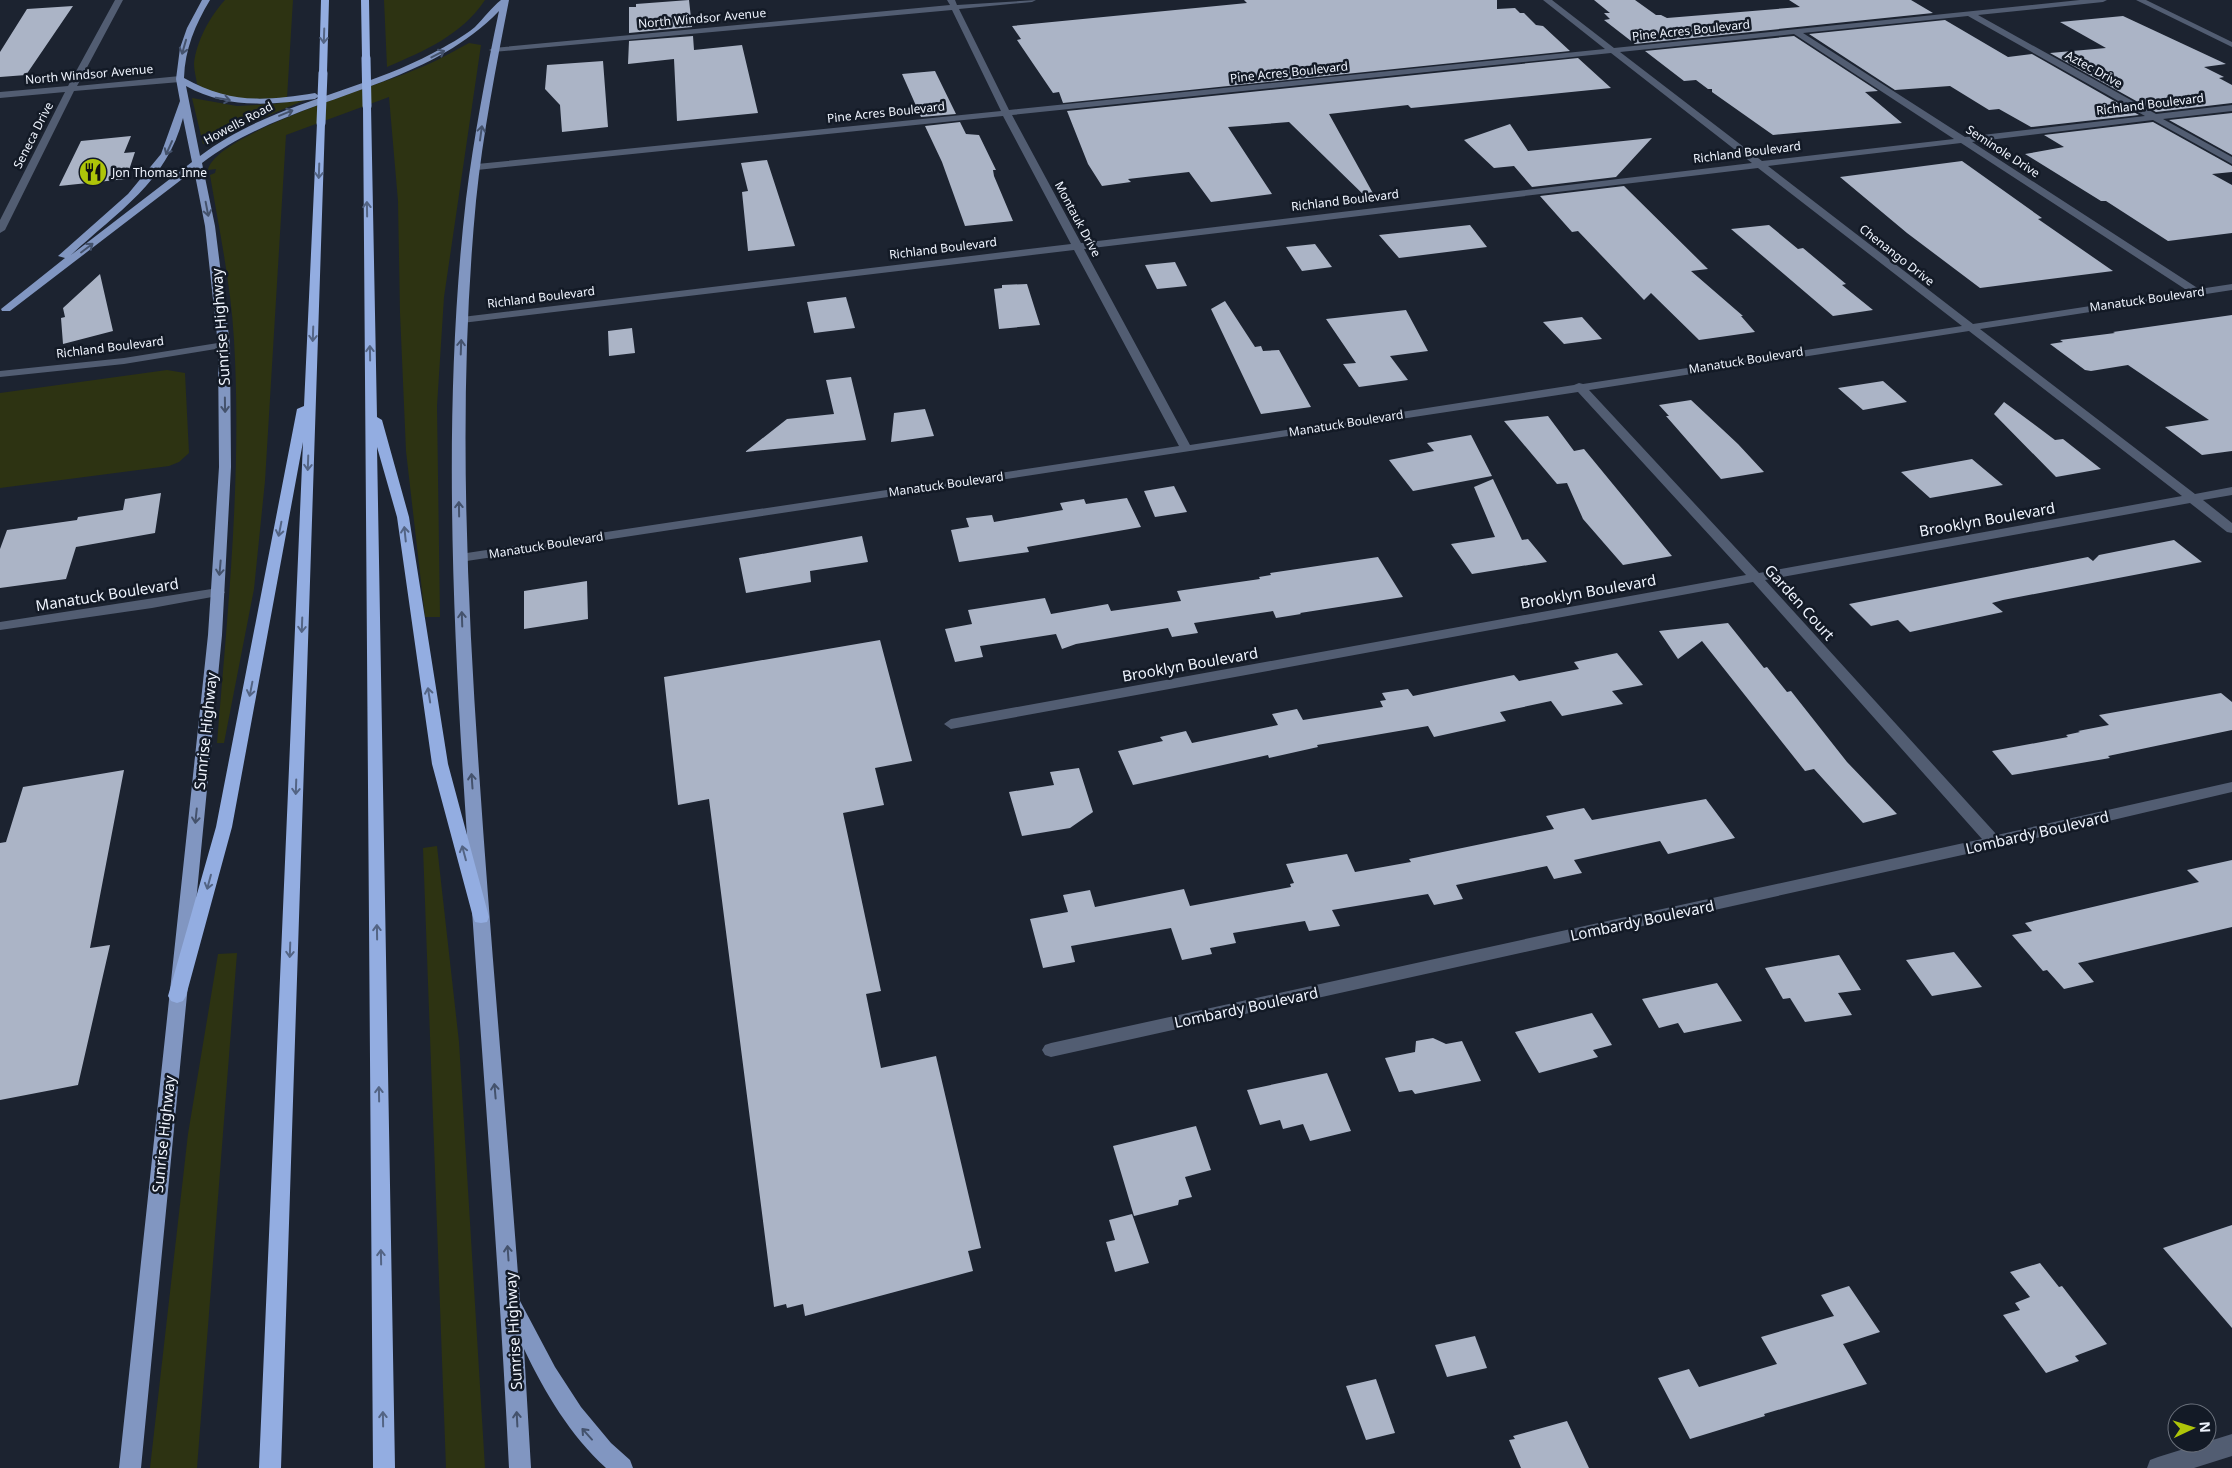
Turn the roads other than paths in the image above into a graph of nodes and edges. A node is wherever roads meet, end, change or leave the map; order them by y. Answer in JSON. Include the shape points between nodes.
{"nodes":[{"id":1,"x":119,"y":0,"type":"edge"},
{"id":2,"x":325,"y":0,"type":"edge"},
{"id":3,"x":365,"y":0,"type":"edge"},
{"id":4,"x":504,"y":0,"type":"edge"},
{"id":5,"x":1032,"y":0,"type":"edge"},
{"id":6,"x":1547,"y":0,"type":"edge"},
{"id":7,"x":2103,"y":0,"type":"edge"},
{"id":8,"x":2140,"y":0,"type":"edge"},
{"id":9,"x":206,"y":1,"type":"edge"},
{"id":10,"x":953,"y":3,"type":"edge"},
{"id":11,"x":1970,"y":14,"type":"junction"},
{"id":12,"x":1796,"y":32,"type":"junction"},
{"id":13,"x":2232,"y":44,"type":"edge"},
{"id":14,"x":493,"y":50,"type":"junction"},
{"id":15,"x":1612,"y":51,"type":"junction"},
{"id":16,"x":180,"y":78,"type":"junction"},
{"id":17,"x":72,"y":88,"type":"junction"},
{"id":18,"x":350,"y":89,"type":"junction"},
{"id":19,"x":0,"y":94,"type":"edge"},
{"id":20,"x":183,"y":101,"type":"junction"},
{"id":21,"x":2232,"y":108,"type":"edge"},
{"id":22,"x":1006,"y":112,"type":"junction"},
{"id":23,"x":2155,"y":118,"type":"junction"},
{"id":24,"x":1963,"y":140,"type":"junction"},
{"id":25,"x":198,"y":161,"type":"junction"},
{"id":26,"x":2232,"y":161,"type":"edge"},
{"id":27,"x":1760,"y":165,"type":"junction"},
{"id":28,"x":476,"y":167,"type":"junction"},
{"id":29,"x":3,"y":218,"type":"edge"},
{"id":30,"x":0,"y":230,"type":"edge"},
{"id":31,"x":1079,"y":246,"type":"junction"},
{"id":32,"x":2232,"y":287,"type":"edge"},
{"id":33,"x":2197,"y":292,"type":"junction"},
{"id":34,"x":3,"y":311,"type":"edge"},
{"id":35,"x":462,"y":320,"type":"junction"},
{"id":36,"x":1968,"y":326,"type":"junction"},
{"id":37,"x":224,"y":345,"type":"junction"},
{"id":38,"x":312,"y":361,"type":"junction"},
{"id":39,"x":0,"y":374,"type":"edge"},
{"id":40,"x":1579,"y":386,"type":"junction"},
{"id":41,"x":370,"y":402,"type":"junction"},
{"id":42,"x":1186,"y":449,"type":"junction"},
{"id":43,"x":2232,"y":491,"type":"edge"},
{"id":44,"x":2191,"y":498,"type":"junction"},
{"id":45,"x":2232,"y":530,"type":"edge"},
{"id":46,"x":460,"y":558,"type":"junction"},
{"id":47,"x":1756,"y":577,"type":"junction"},
{"id":48,"x":218,"y":592,"type":"junction"},
{"id":49,"x":0,"y":626,"type":"edge"},
{"id":50,"x":951,"y":724,"type":"dead end"},
{"id":51,"x":2232,"y":787,"type":"edge"},
{"id":52,"x":1994,"y":842,"type":"junction"},
{"id":53,"x":481,"y":917,"type":"junction"},
{"id":54,"x":177,"y":996,"type":"junction"},
{"id":55,"x":1051,"y":1050,"type":"dead end"},
{"id":56,"x":512,"y":1301,"type":"junction"},
{"id":57,"x":2232,"y":1445,"type":"edge"},
{"id":58,"x":130,"y":1468,"type":"edge"},
{"id":59,"x":270,"y":1468,"type":"edge"},
{"id":60,"x":384,"y":1468,"type":"edge"},
{"id":61,"x":520,"y":1468,"type":"edge"},
{"id":62,"x":622,"y":1468,"type":"edge"},
{"id":63,"x":2158,"y":1468,"type":"edge"}],
"edges":[{"from":1,"to":17,"type":"street","name":"Seneca Drive"},
{"from":2,"to":38,"type":"highway","one_way":true,"bridge":true},
{"from":41,"to":3,"type":"highway","one_way":true,"bridge":true},
{"from":4,"to":14,"type":"main road","name":"Sunrise Highway"},
{"from":18,"to":4,"type":"main road","name":"Howells Road","one_way":true,"via":[[445,50],[483,24]]},
{"from":5,"to":10,"type":"street","name":"North Windsor Avenue"},
{"from":6,"to":15,"type":"street","name":"Chenango Drive"},
{"from":7,"to":11,"type":"street","name":"Pine Acres Boulevard"},
{"from":8,"to":13,"type":"street"},
{"from":9,"to":16,"type":"main road","name":"Sunrise Highway","one_way":true,"via":[[186,38]]},
{"from":10,"to":14,"type":"street","name":"North Windsor Avenue"},
{"from":10,"to":22,"type":"street","name":"Montauk Drive"},
{"from":11,"to":12,"type":"street","name":"Pine Acres Boulevard"},
{"from":11,"to":23,"type":"street","name":"Aztec Drive"},
{"from":12,"to":15,"type":"street","name":"Pine Acres Boulevard"},
{"from":12,"to":24,"type":"street","name":"Seminole Drive"},
{"from":28,"to":14,"type":"main road","name":"Sunrise Highway","one_way":true},
{"from":15,"to":22,"type":"street","name":"Pine Acres Boulevard"},
{"from":15,"to":27,"type":"street","name":"Chenango Drive"},
{"from":16,"to":17,"type":"street","name":"North Windsor Avenue"},
{"from":16,"to":18,"type":"main road","one_way":true,"via":[[207,95],[245,102],[284,100]]},
{"from":16,"to":20,"type":"main road","name":"Sunrise Highway"},
{"from":17,"to":19,"type":"street","name":"North Windsor Avenue"},
{"from":17,"to":29,"type":"street","name":"Seneca Drive"},
{"from":25,"to":18,"type":"main road","name":"Howells Road","one_way":true,"via":[[248,130]]},
{"from":20,"to":25,"type":"main road","name":"Sunrise Highway"},
{"from":20,"to":34,"type":"main road","name":"Howells Road","one_way":true,"via":[[170,147],[146,181]]},
{"from":21,"to":23,"type":"street","name":"Richland Boulevard"},
{"from":22,"to":28,"type":"street","name":"Pine Acres Boulevard"},
{"from":22,"to":31,"type":"street","name":"Montauk Drive"},
{"from":23,"to":24,"type":"street","name":"Richland Boulevard"},
{"from":23,"to":26,"type":"street","name":"Aztec Drive"},
{"from":24,"to":27,"type":"street","name":"Richland Boulevard"},
{"from":24,"to":33,"type":"street","name":"Seminole Drive"},
{"from":34,"to":25,"type":"main road","name":"Howells Road","one_way":true},
{"from":25,"to":37,"type":"main road","name":"Sunrise Highway","one_way":true,"via":[[213,245]]},
{"from":27,"to":31,"type":"street","name":"Richland Boulevard"},
{"from":27,"to":36,"type":"street","name":"Chenango Drive"},
{"from":28,"to":35,"type":"main road","name":"Sunrise Highway"},
{"from":29,"to":30,"type":"street","name":"Seneca Drive"},
{"from":31,"to":35,"type":"street","name":"Richland Boulevard"},
{"from":31,"to":42,"type":"street","name":"Montauk Drive"},
{"from":32,"to":33,"type":"street","name":"Manatuck Boulevard"},
{"from":33,"to":36,"type":"street","name":"Manatuck Boulevard"},
{"from":46,"to":35,"type":"main road","name":"Sunrise Highway","one_way":true,"via":[[458,423]]},
{"from":36,"to":40,"type":"street","name":"Manatuck Boulevard"},
{"from":36,"to":44,"type":"street","name":"Chenango Drive"},
{"from":37,"to":39,"type":"street","name":"Richland Boulevard","via":[[124,361]]},
{"from":37,"to":48,"type":"main road","name":"Sunrise Highway","one_way":true,"via":[[225,467]]},
{"from":38,"to":54,"type":"highway","one_way":true,"via":[[224,827]]},
{"from":38,"to":59,"type":"highway","one_way":true},
{"from":40,"to":42,"type":"street","name":"Manatuck Boulevard"},
{"from":40,"to":47,"type":"street","name":"Garden Court"},
{"from":53,"to":41,"type":"highway","one_way":true,"via":[[440,764],[404,517]]},
{"from":60,"to":41,"type":"highway","one_way":true},
{"from":42,"to":46,"type":"street","name":"Manatuck Boulevard"},
{"from":43,"to":44,"type":"street","name":"Brooklyn Boulevard"},
{"from":44,"to":45,"type":"street","name":"Chenango Drive"},
{"from":44,"to":47,"type":"street","name":"Brooklyn Boulevard"},
{"from":53,"to":46,"type":"main road","name":"Sunrise Highway","one_way":true},
{"from":47,"to":50,"type":"street","name":"Brooklyn Boulevard"},
{"from":47,"to":52,"type":"street","name":"Garden Court"},
{"from":48,"to":49,"type":"street","name":"Manatuck Boulevard"},
{"from":48,"to":54,"type":"main road","name":"Sunrise Highway","one_way":true},
{"from":51,"to":52,"type":"street","name":"Lombardy Boulevard"},
{"from":52,"to":55,"type":"street","name":"Lombardy Boulevard"},
{"from":56,"to":53,"type":"main road","name":"Sunrise Highway","one_way":true},
{"from":54,"to":58,"type":"main road","name":"Sunrise Highway"},
{"from":61,"to":56,"type":"main road","name":"Sunrise Highway","one_way":true},
{"from":62,"to":56,"type":"main road","one_way":true,"via":[[579,1425],[558,1392]]},
{"from":57,"to":63,"type":"street"}]}
